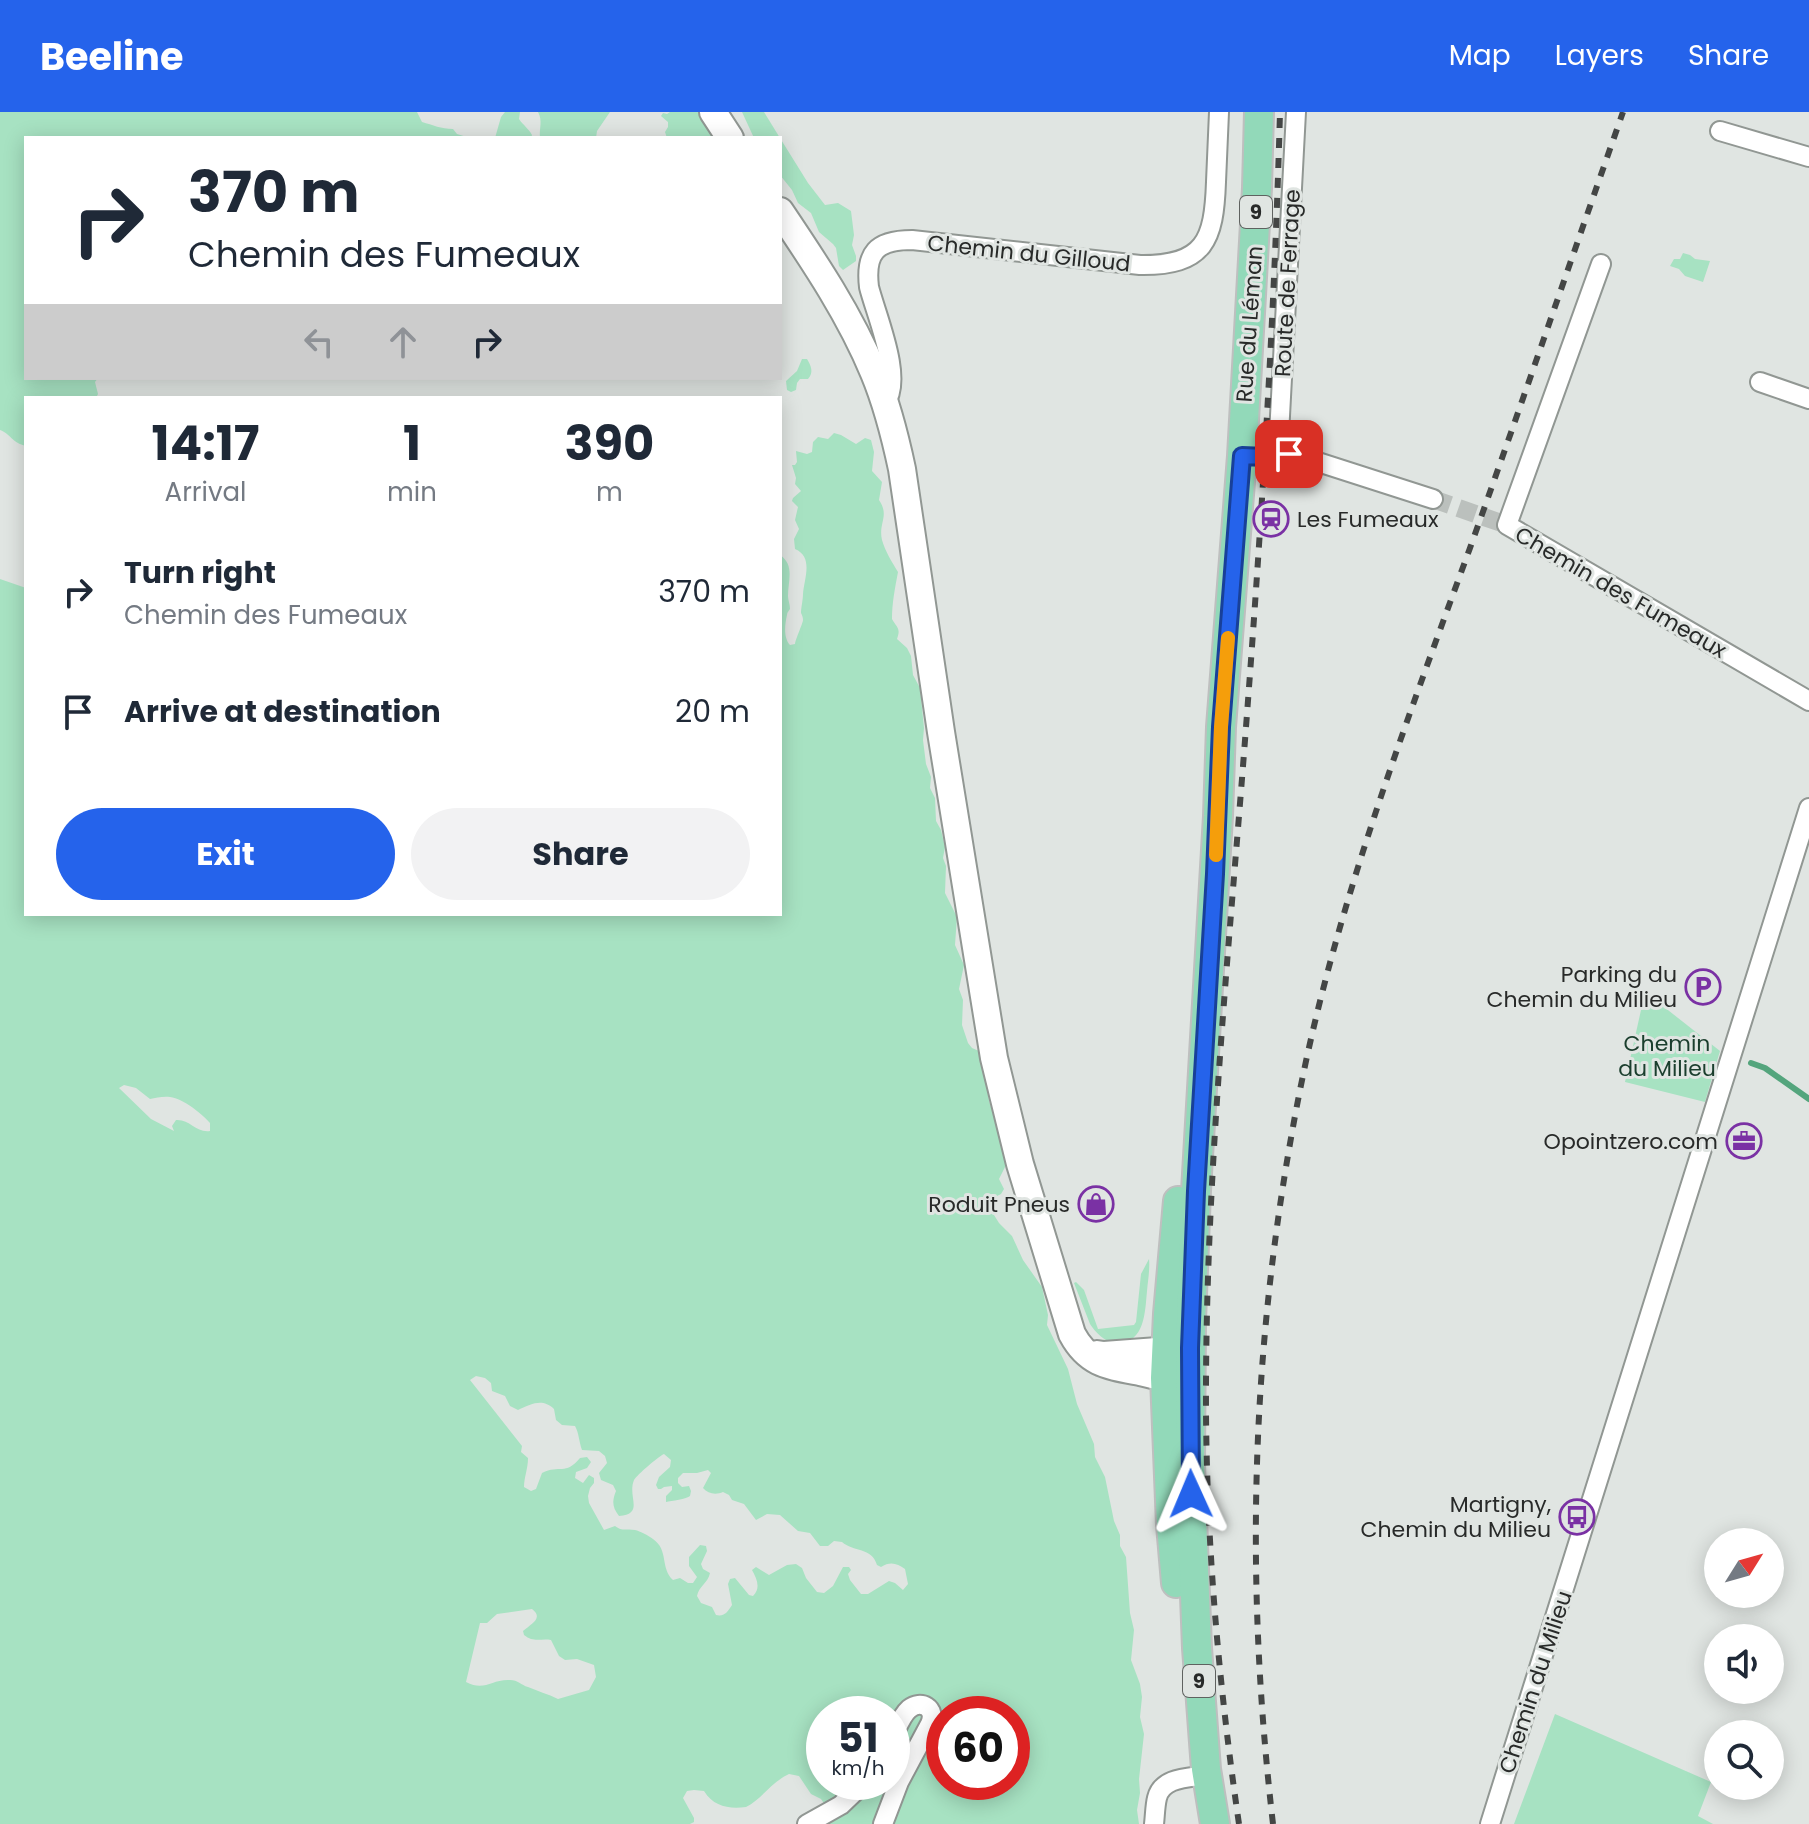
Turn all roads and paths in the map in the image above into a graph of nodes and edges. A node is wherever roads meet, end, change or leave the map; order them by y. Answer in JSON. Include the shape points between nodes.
{"nodes":[{"id":1,"x":713,"y":112,"type":"edge"},
{"id":2,"x":1219,"y":112,"type":"edge"},
{"id":3,"x":1259,"y":112,"type":"edge"},
{"id":4,"x":1296,"y":112,"type":"edge"},
{"id":5,"x":1720,"y":131,"type":"dead end"},
{"id":6,"x":729,"y":136,"type":"edge"},
{"id":7,"x":1809,"y":157,"type":"edge"},
{"id":8,"x":782,"y":214,"type":"edge"},
{"id":9,"x":1601,"y":264,"type":"dead end"},
{"id":10,"x":1760,"y":382,"type":"dead end"},
{"id":11,"x":1809,"y":399,"type":"edge"},
{"id":12,"x":885,"y":403,"type":"junction"},
{"id":13,"x":1278,"y":454,"type":"junction"},
{"id":14,"x":1242,"y":456,"type":"junction"},
{"id":15,"x":1433,"y":499,"type":"tunnel mouth"},
{"id":16,"x":1809,"y":701,"type":"edge"},
{"id":17,"x":1809,"y":808,"type":"edge"},
{"id":18,"x":1069,"y":1322,"type":"junction"},
{"id":19,"x":1178,"y":1349,"type":"junction"},
{"id":20,"x":1178,"y":1381,"type":"junction"},
{"id":21,"x":910,"y":1709,"type":"edge"},
{"id":22,"x":910,"y":1761,"type":"edge"},
{"id":23,"x":1206,"y":1772,"type":"junction"},
{"id":24,"x":846,"y":1800,"type":"edge"},
{"id":25,"x":892,"y":1800,"type":"edge"},
{"id":26,"x":807,"y":1824,"type":"edge"},
{"id":27,"x":883,"y":1824,"type":"edge"},
{"id":28,"x":1154,"y":1824,"type":"edge"},
{"id":29,"x":1215,"y":1824,"type":"edge"},
{"id":30,"x":1490,"y":1824,"type":"edge"}],
"edges":[{"from":1,"to":6,"type":"street"},
{"from":2,"to":12,"type":"street","name":"Chemin du Gilloud","via":[[1214,221],[1206,240],[1182,260],[1140,265],[912,240],[877,250],[867,274],[892,373],[892,391]]},
{"from":3,"to":14,"type":"main road","name":"Rue du Léman","number":"9"},
{"from":4,"to":13,"type":"street","name":"Route de Ferrage"},
{"from":5,"to":7,"type":"street"},
{"from":8,"to":12,"type":"street","via":[[846,314]]},
{"from":9,"to":16,"type":"street","name":"Chemin des Fumeaux","via":[[1507,525]]},
{"from":10,"to":11,"type":"street"},
{"from":12,"to":18,"type":"street","via":[[902,469],[994,1058]]},
{"from":13,"to":14,"type":"street"},
{"from":13,"to":15,"type":"street","via":[[1293,454]]},
{"from":14,"to":19,"type":"main road","name":"Rue du Léman","number":"9","via":[[1221,727],[1196,1191]]},
{"from":17,"to":30,"type":"street","name":"Chemin du Milieu"},
{"from":18,"to":19,"type":"street","via":[[1082,1345],[1098,1354]]},
{"from":18,"to":20,"type":"street","via":[[1079,1346],[1094,1360]]},
{"from":19,"to":20,"type":"main road","name":"Rue du Léman","number":"9"},
{"from":20,"to":23,"type":"main road","name":"Rue du Léman","number":"9","via":[[1171,1525],[1186,1672]]},
{"from":21,"to":22,"type":"street","via":[[921,1705],[933,1717]]},
{"from":23,"to":28,"type":"street","via":[[1164,1787],[1156,1800]]},
{"from":23,"to":29,"type":"main road","name":"Rue du Léman","number":"9"},
{"from":24,"to":26,"type":"street"},
{"from":25,"to":27,"type":"street"}]}
